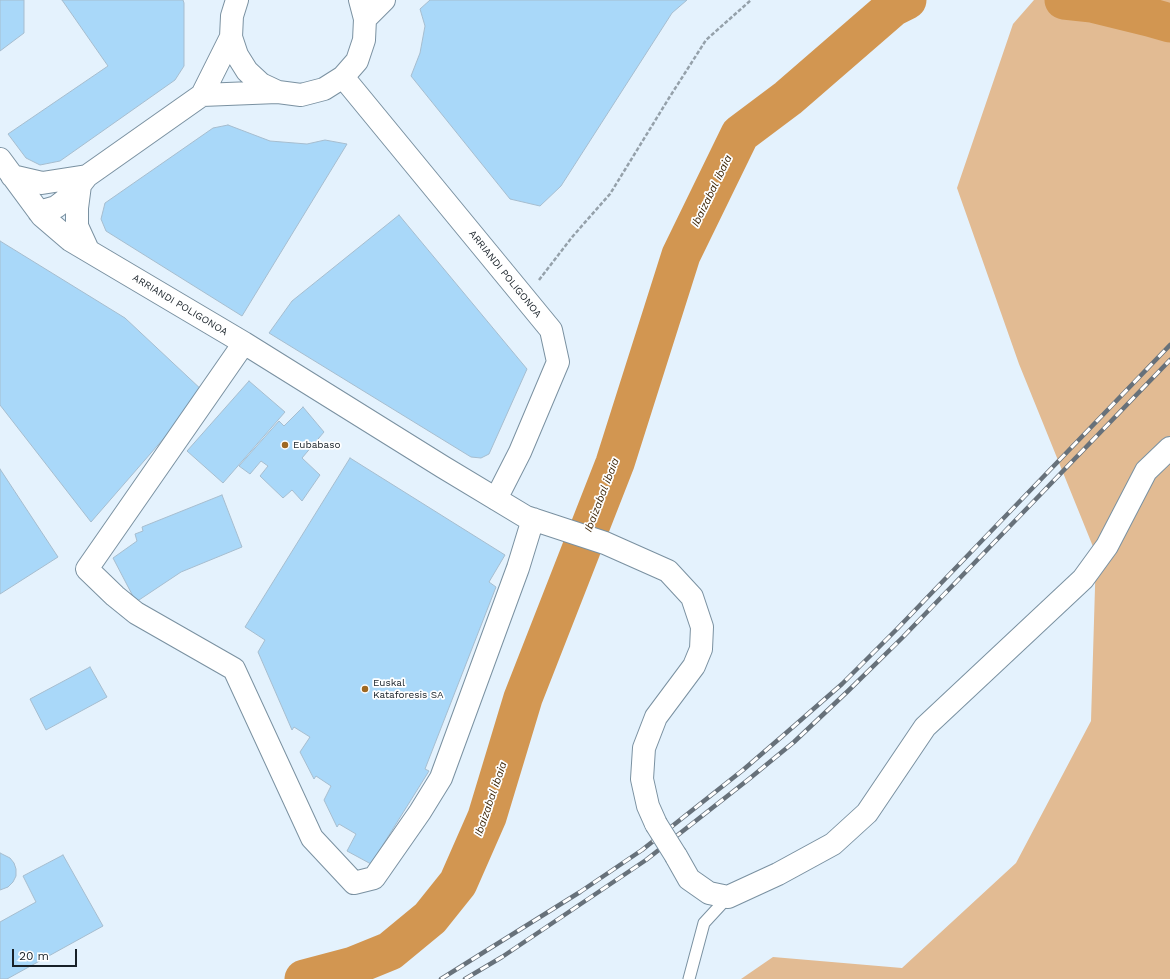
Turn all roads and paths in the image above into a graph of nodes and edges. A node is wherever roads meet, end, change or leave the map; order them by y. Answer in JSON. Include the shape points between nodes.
{"nodes":[{"id":1,"x":384,"y":0,"type":"edge"},
{"id":2,"x":751,"y":0,"type":"edge"},
{"id":3,"x":234,"y":2,"type":"edge"},
{"id":4,"x":362,"y":9,"type":"edge"},
{"id":5,"x":231,"y":37,"type":"junction"},
{"id":6,"x":343,"y":77,"type":"junction"},
{"id":7,"x":278,"y":92,"type":"junction"},
{"id":8,"x":202,"y":94,"type":"junction"},
{"id":9,"x":6,"y":167,"type":"edge"},
{"id":10,"x":79,"y":180,"type":"junction"},
{"id":11,"x":39,"y":212,"type":"junction"},
{"id":12,"x":88,"y":250,"type":"junction"},
{"id":13,"x":525,"y":298,"type":"junction"},
{"id":14,"x":244,"y":343,"type":"junction"},
{"id":15,"x":1170,"y":448,"type":"edge"},
{"id":16,"x":496,"y":499,"type":"junction"},
{"id":17,"x":533,"y":519,"type":"junction"},
{"id":18,"x":728,"y":898,"type":"junction"},
{"id":19,"x":689,"y":979,"type":"edge"}],
"edges":[{"from":1,"to":4,"type":"street"},
{"from":2,"to":13,"type":"path","via":[[706,40],[610,194],[573,236]]},
{"from":3,"to":5,"type":"street"},
{"from":4,"to":6,"type":"street","via":[[364,40],[357,61]]},
{"from":5,"to":7,"type":"street","via":[[237,55],[247,71],[261,84]]},
{"from":5,"to":8,"type":"street"},
{"from":6,"to":7,"type":"street","via":[[324,90],[301,95]]},
{"from":6,"to":13,"type":"street","name":"ARRIANDI POLIGONOA"},
{"from":7,"to":8,"type":"street"},
{"from":8,"to":10,"type":"street","name":"ARRIANDI POLIGONOA"},
{"from":9,"to":10,"type":"street","name":"ARRIANDI POLIGONOA","via":[[42,183]]},
{"from":9,"to":11,"type":"street","name":"ARRIANDI POLIGONOA"},
{"from":10,"to":11,"type":"street","name":"ARRIANDI POLIGONOA","via":[[47,198]]},
{"from":10,"to":12,"type":"street","via":[[76,226]]},
{"from":11,"to":12,"type":"street","name":"ARRIANDI POLIGONOA","via":[[70,240]]},
{"from":12,"to":14,"type":"street","name":"ARRIANDI POLIGONOA"},
{"from":13,"to":16,"type":"street","name":"ARRIANDI POLIGONOA","via":[[551,330],[558,362],[520,452]]},
{"from":14,"to":16,"type":"street","name":"ARRIANDI POLIGONOA"},
{"from":14,"to":17,"type":"street","via":[[87,570],[136,613],[234,669],[312,838],[354,883],[374,878],[441,778],[518,568]]},
{"from":15,"to":18,"type":"street","via":[[1146,471],[1107,546],[1083,579],[925,727],[867,813],[833,844]]},
{"from":16,"to":17,"type":"street","name":"ARRIANDI POLIGONOA"},
{"from":17,"to":18,"type":"street","name":"ARRIANDI POLIGONOA","bridge":true,"via":[[606,543],[668,571],[692,597],[702,627],[701,649],[694,666],[656,717],[644,748],[642,779],[648,806],[656,824],[689,879],[709,893]]},
{"from":18,"to":19,"type":"lane","via":[[704,923]]}]}
